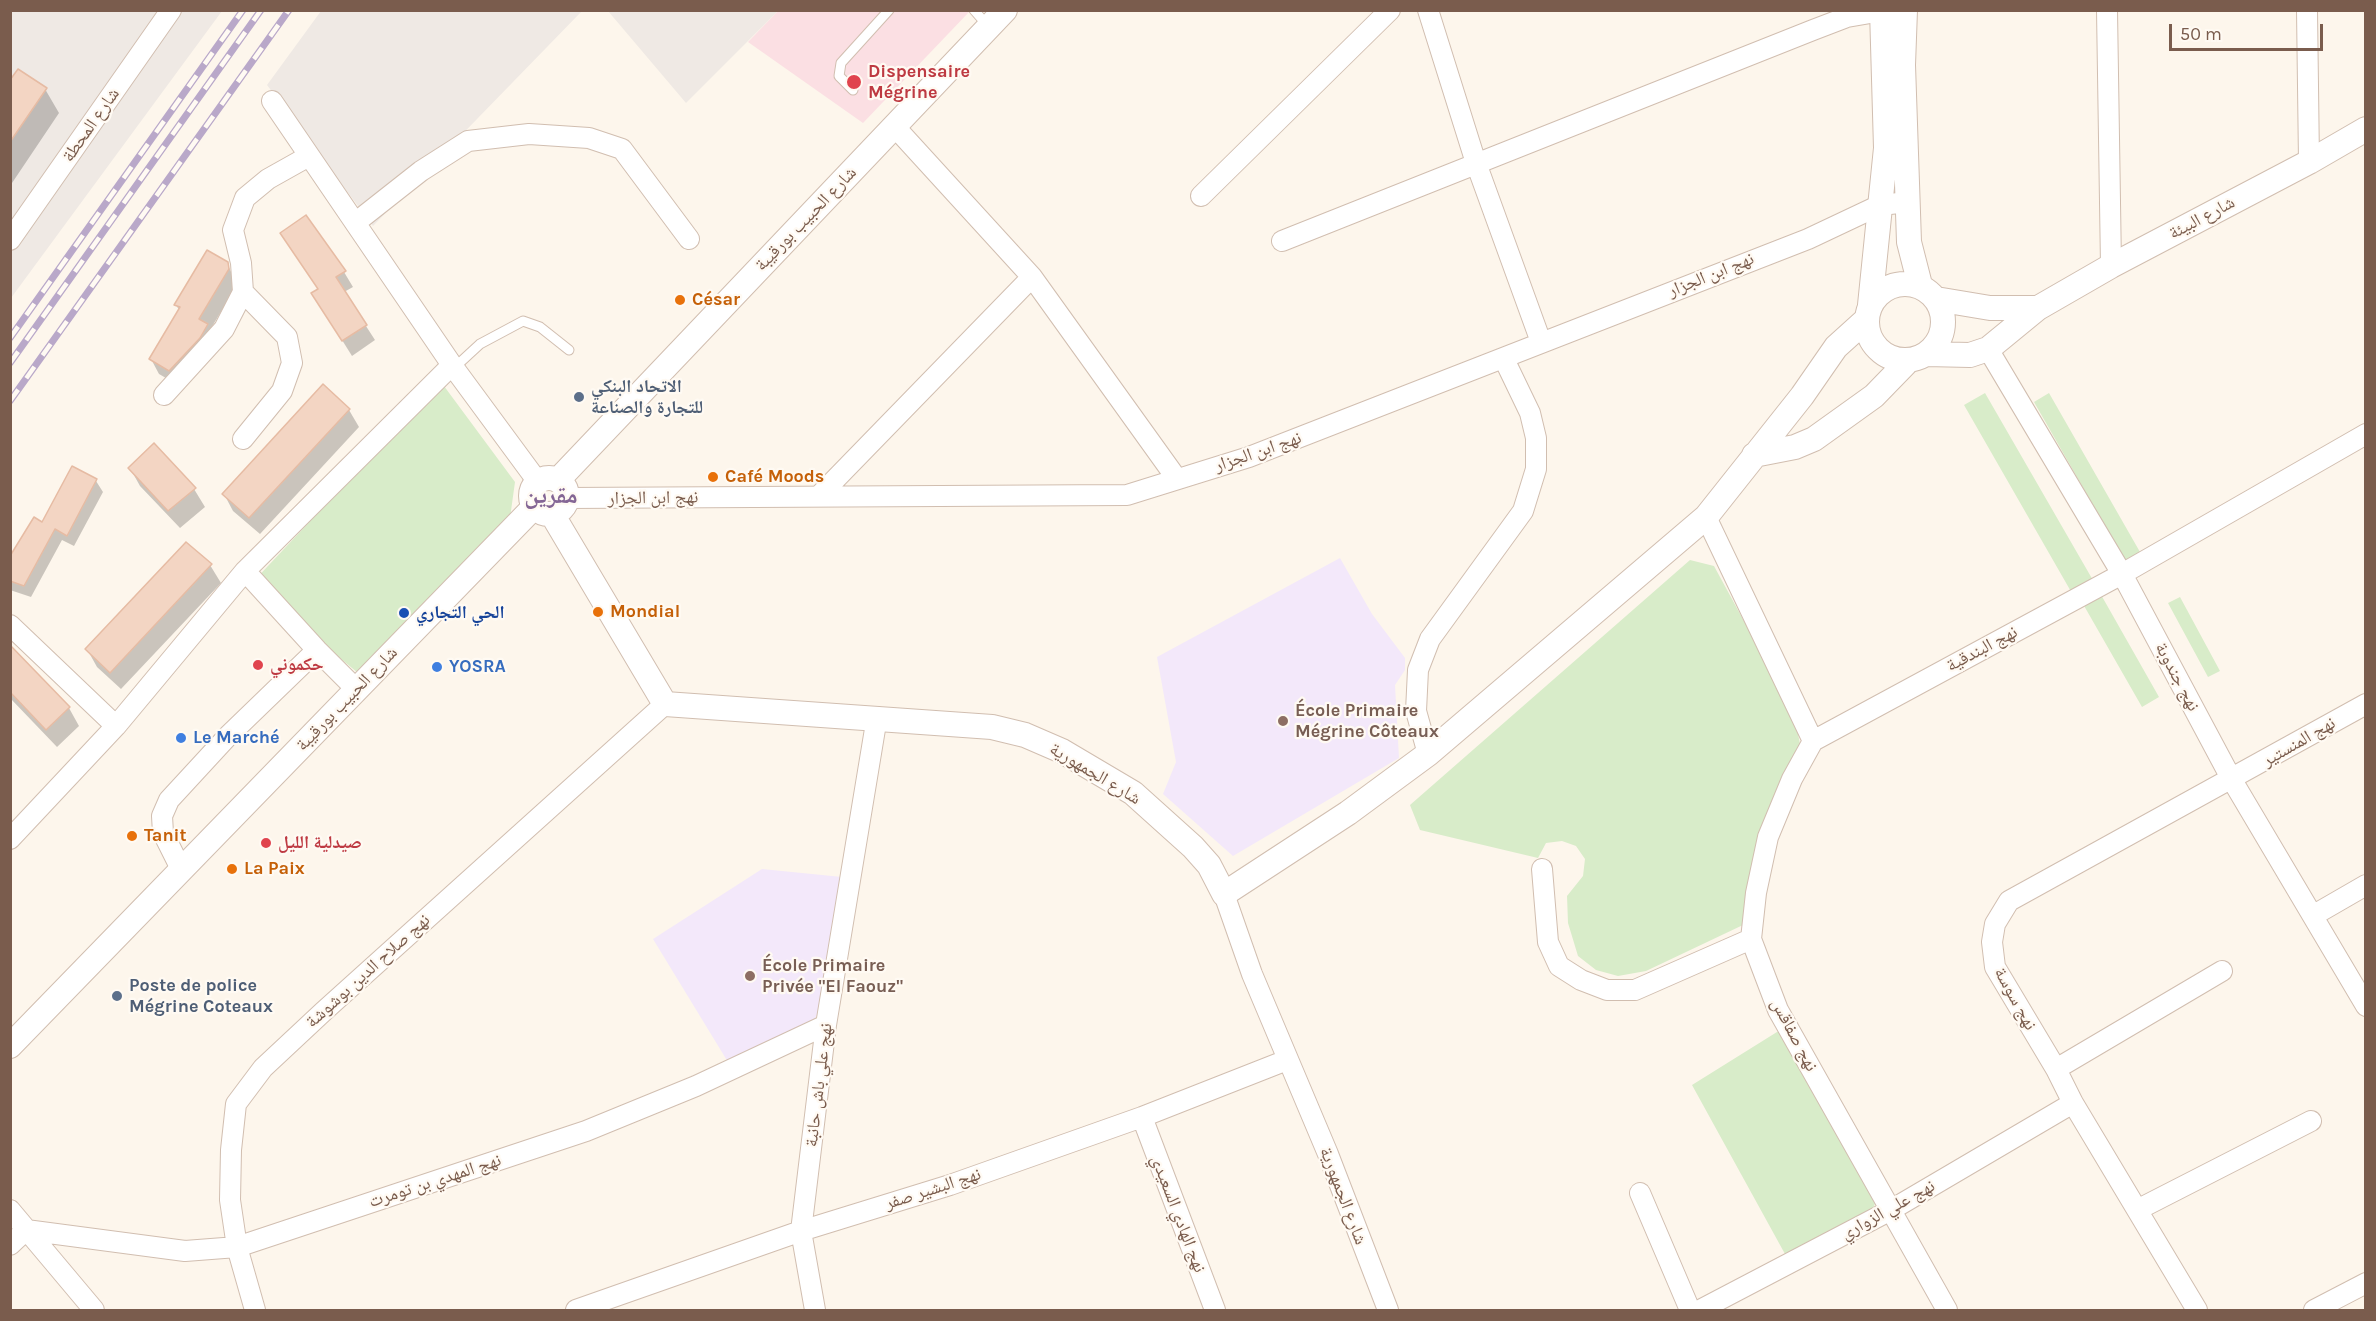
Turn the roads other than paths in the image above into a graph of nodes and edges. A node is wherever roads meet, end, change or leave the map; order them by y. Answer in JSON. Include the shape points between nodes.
{"nodes":[{"id":1,"x":171,"y":10,"type":"edge"},
{"id":2,"x":889,"y":10,"type":"edge"},
{"id":3,"x":1390,"y":10,"type":"edge"},
{"id":4,"x":1428,"y":10,"type":"edge"},
{"id":5,"x":1905,"y":10,"type":"edge"},
{"id":6,"x":2107,"y":10,"type":"edge"},
{"id":7,"x":2307,"y":10,"type":"edge"},
{"id":8,"x":1882,"y":11,"type":"edge"},
{"id":9,"x":990,"y":16,"type":"edge"},
{"id":10,"x":853,"y":90,"type":"dead end"},
{"id":11,"x":272,"y":101,"type":"dead end"},
{"id":12,"x":895,"y":127,"type":"junction"},
{"id":13,"x":2366,"y":129,"type":"edge"},
{"id":14,"x":309,"y":156,"type":"junction"},
{"id":15,"x":2309,"y":162,"type":"junction"},
{"id":16,"x":1476,"y":163,"type":"junction"},
{"id":17,"x":1201,"y":196,"type":"dead end"},
{"id":18,"x":1909,"y":202,"type":"junction"},
{"id":19,"x":1880,"y":205,"type":"junction"},
{"id":20,"x":355,"y":223,"type":"junction"},
{"id":21,"x":689,"y":239,"type":"dead end"},
{"id":22,"x":10,"y":240,"type":"edge"},
{"id":23,"x":1282,"y":241,"type":"dead end"},
{"id":24,"x":2111,"y":266,"type":"junction"},
{"id":25,"x":1032,"y":277,"type":"junction"},
{"id":26,"x":243,"y":292,"type":"junction"},
{"id":27,"x":1928,"y":292,"type":"junction"},
{"id":28,"x":2038,"y":308,"type":"junction"},
{"id":29,"x":1868,"y":312,"type":"junction"},
{"id":30,"x":1541,"y":342,"type":"junction"},
{"id":31,"x":1989,"y":349,"type":"junction"},
{"id":32,"x":569,"y":350,"type":"dead end"},
{"id":33,"x":1917,"y":357,"type":"junction"},
{"id":34,"x":1504,"y":359,"type":"junction"},
{"id":35,"x":453,"y":366,"type":"junction"},
{"id":36,"x":164,"y":395,"type":"dead end"},
{"id":37,"x":2366,"y":434,"type":"edge"},
{"id":38,"x":243,"y":439,"type":"dead end"},
{"id":39,"x":1754,"y":455,"type":"junction"},
{"id":40,"x":1178,"y":479,"type":"junction"},
{"id":41,"x":550,"y":496,"type":"junction"},
{"id":42,"x":819,"y":496,"type":"junction"},
{"id":43,"x":1706,"y":517,"type":"junction"},
{"id":44,"x":245,"y":571,"type":"junction"},
{"id":45,"x":2122,"y":574,"type":"junction"},
{"id":46,"x":10,"y":625,"type":"edge"},
{"id":47,"x":317,"y":650,"type":"junction"},
{"id":48,"x":357,"y":689,"type":"junction"},
{"id":49,"x":665,"y":704,"type":"junction"},
{"id":50,"x":2366,"y":704,"type":"edge"},
{"id":51,"x":877,"y":717,"type":"junction"},
{"id":52,"x":116,"y":726,"type":"junction"},
{"id":53,"x":1813,"y":741,"type":"junction"},
{"id":54,"x":1428,"y":754,"type":"junction"},
{"id":55,"x":2232,"y":780,"type":"junction"},
{"id":56,"x":10,"y":839,"type":"edge"},
{"id":57,"x":181,"y":869,"type":"junction"},
{"id":58,"x":1542,"y":870,"type":"dead end"},
{"id":59,"x":2366,"y":885,"type":"edge"},
{"id":60,"x":1224,"y":894,"type":"junction"},
{"id":61,"x":2314,"y":915,"type":"junction"},
{"id":62,"x":1751,"y":939,"type":"junction"},
{"id":63,"x":2222,"y":971,"type":"dead end"},
{"id":64,"x":2366,"y":1006,"type":"edge"},
{"id":65,"x":826,"y":1025,"type":"junction"},
{"id":66,"x":10,"y":1046,"type":"edge"},
{"id":67,"x":1287,"y":1060,"type":"junction"},
{"id":68,"x":2056,"y":1069,"type":"junction"},
{"id":69,"x":2073,"y":1103,"type":"junction"},
{"id":70,"x":1142,"y":1117,"type":"junction"},
{"id":71,"x":2311,"y":1121,"type":"dead end"},
{"id":72,"x":1640,"y":1193,"type":"dead end"},
{"id":73,"x":10,"y":1210,"type":"edge"},
{"id":74,"x":1891,"y":1210,"type":"junction"},
{"id":75,"x":2137,"y":1210,"type":"junction"},
{"id":76,"x":26,"y":1230,"type":"junction"},
{"id":77,"x":801,"y":1231,"type":"junction"},
{"id":78,"x":10,"y":1245,"type":"edge"},
{"id":79,"x":237,"y":1247,"type":"junction"},
{"id":80,"x":2366,"y":1283,"type":"edge"},
{"id":81,"x":94,"y":1311,"type":"edge"},
{"id":82,"x":255,"y":1311,"type":"edge"},
{"id":83,"x":576,"y":1311,"type":"edge"},
{"id":84,"x":815,"y":1311,"type":"edge"},
{"id":85,"x":1215,"y":1311,"type":"edge"},
{"id":86,"x":1388,"y":1311,"type":"edge"},
{"id":87,"x":1690,"y":1311,"type":"edge"},
{"id":88,"x":1700,"y":1311,"type":"edge"},
{"id":89,"x":1947,"y":1311,"type":"edge"},
{"id":90,"x":2197,"y":1311,"type":"edge"},
{"id":91,"x":2314,"y":1311,"type":"edge"}],
"edges":[{"from":1,"to":22,"type":"street","name":"شارع المحطة"},
{"from":2,"to":10,"type":"lane","via":[[841,63],[839,76]]},
{"from":3,"to":17,"type":"street"},
{"from":4,"to":16,"type":"street"},
{"from":5,"to":18,"type":"street","via":[[1903,65]]},
{"from":6,"to":24,"type":"street"},
{"from":7,"to":15,"type":"street"},
{"from":8,"to":16,"type":"street","via":[[1847,17]]},
{"from":8,"to":19,"type":"street","via":[[1886,148]]},
{"from":9,"to":12,"type":"street","name":"شارع الحبيب بورقيبة"},
{"from":11,"to":14,"type":"street"},
{"from":12,"to":25,"type":"street"},
{"from":12,"to":41,"type":"street","name":"شارع الحبيب بورقيبة"},
{"from":13,"to":15,"type":"street","name":"شارع البيئة"},
{"from":14,"to":20,"type":"street"},
{"from":14,"to":26,"type":"street","via":[[268,179],[245,198],[233,230]]},
{"from":15,"to":24,"type":"street","name":"شارع البيئة"},
{"from":16,"to":23,"type":"street"},
{"from":16,"to":30,"type":"street"},
{"from":18,"to":19,"type":"street","name":"نهج ابن الجزار"},
{"from":18,"to":27,"type":"street","via":[[1909,242]]},
{"from":19,"to":29,"type":"street"},
{"from":19,"to":30,"type":"street","name":"نهج ابن الجزار","via":[[1808,239]]},
{"from":20,"to":21,"type":"street","via":[[421,171],[468,141],[529,134],[589,138],[622,149]]},
{"from":20,"to":35,"type":"street"},
{"from":24,"to":28,"type":"street","name":"شارع البيئة"},
{"from":25,"to":40,"type":"street"},
{"from":25,"to":42,"type":"street"},
{"from":26,"to":36,"type":"street","via":[[224,329]]},
{"from":26,"to":38,"type":"street","via":[[287,337],[292,363],[282,391]]},
{"from":27,"to":28,"type":"street","via":[[1990,308]]},
{"from":27,"to":29,"type":"street","via":[[1895,285],[1885,289]]},
{"from":27,"to":33,"type":"street","via":[[1943,316],[1942,331],[1936,344]]},
{"from":28,"to":31,"type":"street","name":"شارع البيئة"},
{"from":29,"to":33,"type":"street","via":[[1869,335],[1878,350],[1892,358]]},
{"from":29,"to":39,"type":"street","via":[[1836,347]]},
{"from":30,"to":34,"type":"street","name":"نهج ابن الجزار"},
{"from":31,"to":33,"type":"street","via":[[1970,355]]},
{"from":31,"to":45,"type":"street","name":"نهج جندوبة"},
{"from":32,"to":35,"type":"lane","via":[[540,327],[523,321],[480,344]]},
{"from":33,"to":39,"type":"street","via":[[1874,396],[1814,439]]},
{"from":34,"to":40,"type":"street","name":"نهج ابن الجزار","via":[[1249,457]]},
{"from":34,"to":54,"type":"street","via":[[1530,413],[1536,438],[1536,469],[1523,511],[1430,639],[1418,670],[1416,711]]},
{"from":35,"to":41,"type":"street"},
{"from":35,"to":44,"type":"street"},
{"from":37,"to":45,"type":"street","name":"نهج البندقية"},
{"from":39,"to":43,"type":"street"},
{"from":40,"to":42,"type":"street","name":"نهج ابن الجزار","via":[[1127,495]]},
{"from":41,"to":42,"type":"street","name":"نهج ابن الجزار"},
{"from":41,"to":48,"type":"street","name":"شارع الحبيب بورقيبة"},
{"from":41,"to":49,"type":"street"},
{"from":43,"to":53,"type":"street"},
{"from":43,"to":54,"type":"street"},
{"from":44,"to":47,"type":"street"},
{"from":44,"to":52,"type":"street"},
{"from":45,"to":53,"type":"street","name":"نهج البندقية"},
{"from":45,"to":55,"type":"street","name":"نهج جندوبة"},
{"from":46,"to":52,"type":"street"},
{"from":47,"to":48,"type":"street"},
{"from":47,"to":57,"type":"street","via":[[169,800],[162,816],[163,833]]},
{"from":48,"to":57,"type":"street","name":"شارع الحبيب بورقيبة"},
{"from":49,"to":51,"type":"street","name":"شارع الجمهورية"},
{"from":49,"to":79,"type":"street","name":"نهج صلاح الدين بوشوشة","via":[[263,1068],[236,1104],[230,1200]]},
{"from":50,"to":55,"type":"street","name":"نهج المنستير"},
{"from":51,"to":60,"type":"street","name":"شارع الجمهورية","via":[[992,727],[1025,735],[1062,751],[1133,793],[1194,847]]},
{"from":51,"to":65,"type":"street","name":"نهج علي باش حانبة"},
{"from":52,"to":56,"type":"street"},
{"from":53,"to":62,"type":"street","name":"نهج صفاقس","via":[[1768,837]]},
{"from":54,"to":60,"type":"street","via":[[1374,795]]},
{"from":55,"to":61,"type":"street","name":"نهج جندوبة"},
{"from":55,"to":68,"type":"street","name":"نهج سوسة","via":[[2009,901],[2000,912],[1992,942],[1995,967]]},
{"from":57,"to":66,"type":"street","name":"شارع الحبيب بورقيبة"},
{"from":58,"to":62,"type":"street","via":[[1548,942],[1559,966],[1607,990],[1635,990]]},
{"from":59,"to":61,"type":"street"},
{"from":60,"to":67,"type":"street","name":"شارع الجمهورية"},
{"from":61,"to":64,"type":"street","name":"نهج جندوبة"},
{"from":62,"to":74,"type":"street","name":"نهج صفاقس","via":[[1779,1010]]},
{"from":63,"to":68,"type":"street"},
{"from":65,"to":77,"type":"street","name":"نهج علي باش حانبة"},
{"from":65,"to":79,"type":"street","name":"نهج المهدي بن تومرت","via":[[696,1086],[586,1131]]},
{"from":67,"to":70,"type":"street","name":"نهج البشير صفر"},
{"from":67,"to":86,"type":"street","name":"شارع الجمهورية"},
{"from":68,"to":69,"type":"street","name":"نهج سوسة"},
{"from":69,"to":74,"type":"street","name":"نهج علي الزواري"},
{"from":69,"to":75,"type":"street","name":"نهج سوسة"},
{"from":70,"to":77,"type":"street","name":"نهج البشير صفر","via":[[950,1185]]},
{"from":70,"to":85,"type":"street","name":"نهج الهادي السعيدي"},
{"from":71,"to":75,"type":"street"},
{"from":72,"to":87,"type":"street"},
{"from":73,"to":76,"type":"street"},
{"from":74,"to":88,"type":"street","name":"نهج علي الزواري"},
{"from":74,"to":89,"type":"street","name":"نهج صفاقس"},
{"from":75,"to":90,"type":"street","name":"نهج سوسة"},
{"from":76,"to":78,"type":"street"},
{"from":76,"to":79,"type":"street","name":"نهج المهدي بن تومرت","via":[[185,1251]]},
{"from":76,"to":81,"type":"street"},
{"from":77,"to":83,"type":"street","name":"نهج البشير صفر"},
{"from":77,"to":84,"type":"street","name":"نهج علي باش حانبة"},
{"from":79,"to":82,"type":"street","name":"نهج صلاح الدين بوشوشة"},
{"from":80,"to":91,"type":"street"}]}
